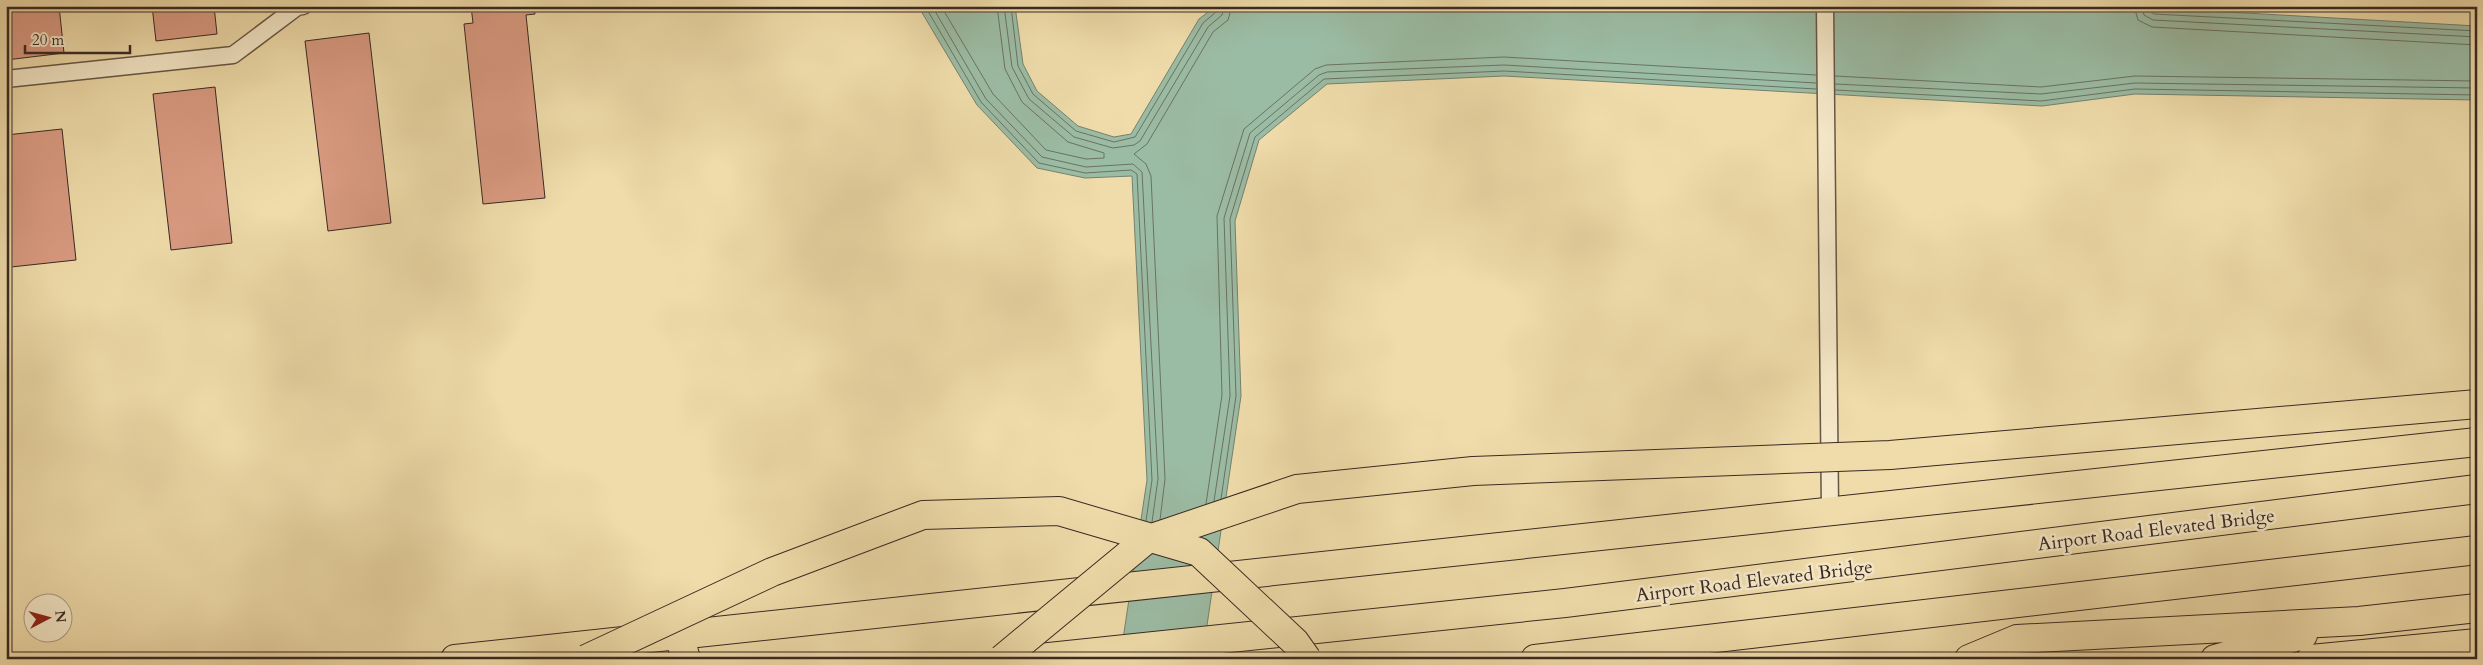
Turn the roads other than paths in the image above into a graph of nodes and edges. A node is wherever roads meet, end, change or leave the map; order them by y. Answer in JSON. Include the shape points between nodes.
{"nodes":[{"id":1,"x":303,"y":6,"type":"edge"},
{"id":2,"x":1825,"y":6,"type":"edge"},
{"id":3,"x":6,"y":79,"type":"edge"},
{"id":4,"x":2477,"y":404,"type":"edge"},
{"id":5,"x":2477,"y":442,"type":"edge"},
{"id":6,"x":2477,"y":489,"type":"edge"},
{"id":7,"x":1830,"y":511,"type":"junction"},
{"id":8,"x":2477,"y":550,"type":"edge"},
{"id":9,"x":2477,"y":608,"type":"edge"},
{"id":10,"x":2359,"y":621,"type":"junction"},
{"id":11,"x":2477,"y":643,"type":"edge"},
{"id":12,"x":682,"y":647,"type":"edge"},
{"id":13,"x":1305,"y":653,"type":"edge"},
{"id":14,"x":455,"y":659,"type":"edge"},
{"id":15,"x":586,"y":659,"type":"edge"},
{"id":16,"x":1002,"y":659,"type":"edge"},
{"id":17,"x":1030,"y":659,"type":"edge"},
{"id":18,"x":1535,"y":659,"type":"edge"},
{"id":19,"x":1969,"y":659,"type":"edge"},
{"id":20,"x":2215,"y":659,"type":"edge"},
{"id":21,"x":2311,"y":659,"type":"edge"}],
"edges":[{"from":1,"to":3,"type":"lane","via":[[297,7],[233,55]]},
{"from":2,"to":7,"type":"lane"},
{"from":4,"to":16,"type":"main road","bridge":true,"via":[[1890,455],[1473,471],[1297,489],[1146,540]]},
{"from":5,"to":7,"type":"main road"},
{"from":6,"to":17,"type":"main road","name":"Airport Road Elevated Bridge","via":[[1565,603]]},
{"from":7,"to":12,"type":"main road","via":[[1106,589]]},
{"from":8,"to":18,"type":"main road"},
{"from":9,"to":10,"type":"main road"},
{"from":10,"to":19,"type":"main road","via":[[2017,639]]},
{"from":10,"to":20,"type":"main road"},
{"from":11,"to":21,"type":"main road"},
{"from":12,"to":14,"type":"main road"},
{"from":13,"to":15,"type":"main road","bridge":true,"via":[[1199,552],[1059,511],[923,515],[772,572]]}]}
